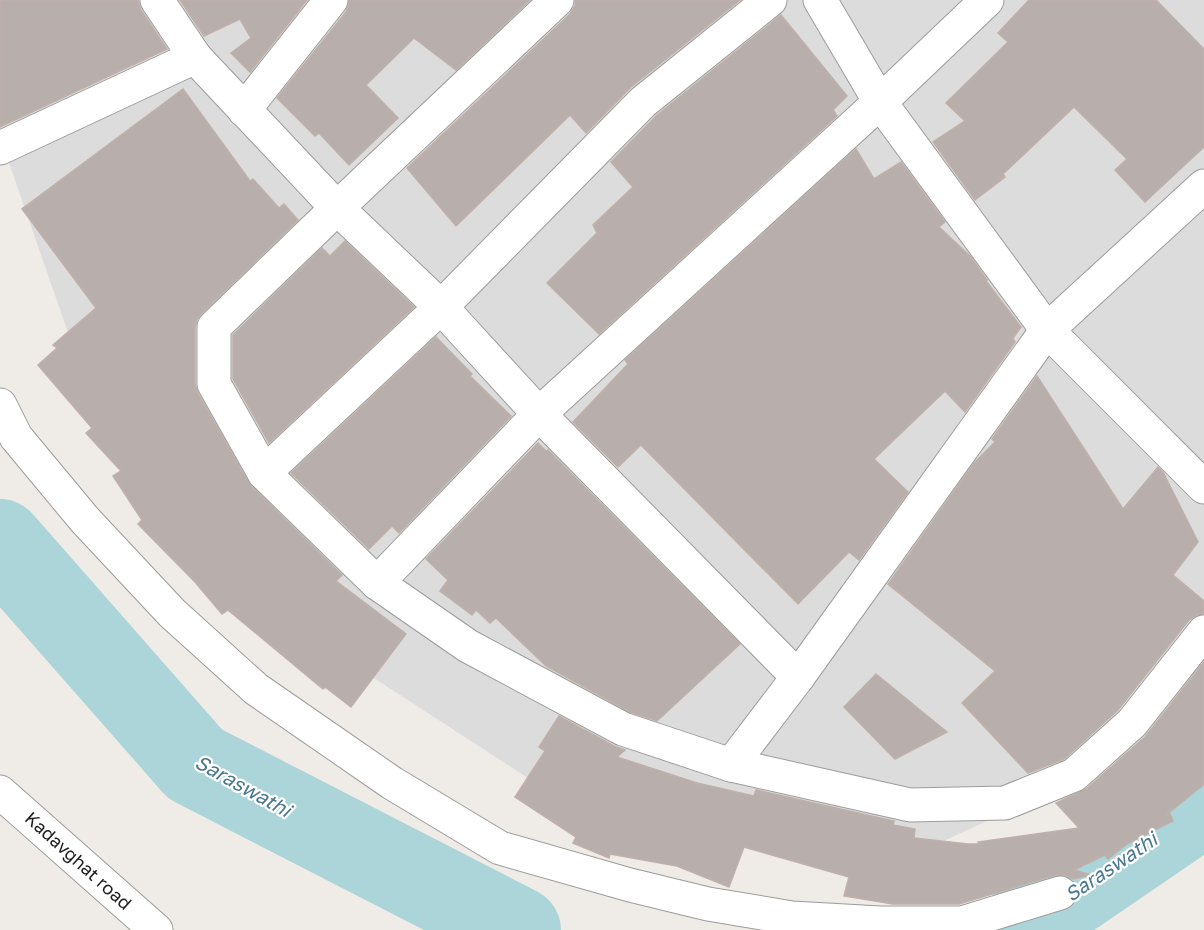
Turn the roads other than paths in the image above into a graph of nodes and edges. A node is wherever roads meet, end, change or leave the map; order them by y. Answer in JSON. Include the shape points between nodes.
{"nodes":[{"id":1,"x":157,"y":0,"type":"edge"},
{"id":2,"x":332,"y":0,"type":"edge"},
{"id":3,"x":557,"y":0,"type":"edge"},
{"id":4,"x":770,"y":0,"type":"edge"},
{"id":5,"x":819,"y":0,"type":"edge"},
{"id":6,"x":987,"y":0,"type":"edge"},
{"id":7,"x":195,"y":57,"type":"junction"},
{"id":8,"x":880,"y":102,"type":"junction"},
{"id":9,"x":244,"y":110,"type":"junction"},
{"id":10,"x":0,"y":148,"type":"edge"},
{"id":11,"x":1204,"y":186,"type":"edge"},
{"id":12,"x":337,"y":208,"type":"junction"},
{"id":13,"x":441,"y":307,"type":"junction"},
{"id":14,"x":1047,"y":330,"type":"junction"},
{"id":15,"x":0,"y":405,"type":"edge"},
{"id":16,"x":539,"y":414,"type":"junction"},
{"id":17,"x":264,"y":473,"type":"junction"},
{"id":18,"x":1204,"y":488,"type":"edge"},
{"id":19,"x":377,"y":583,"type":"junction"},
{"id":20,"x":1204,"y":632,"type":"edge"},
{"id":21,"x":798,"y":677,"type":"junction"},
{"id":22,"x":731,"y":765,"type":"junction"},
{"id":23,"x":0,"y":792,"type":"edge"},
{"id":24,"x":1060,"y":893,"type":"dead end"},
{"id":25,"x":156,"y":930,"type":"edge"}],
"edges":[{"from":1,"to":7,"type":"street"},
{"from":2,"to":9,"type":"street"},
{"from":3,"to":12,"type":"street"},
{"from":4,"to":13,"type":"street","via":[[643,102]]},
{"from":5,"to":8,"type":"street"},
{"from":6,"to":8,"type":"street"},
{"from":7,"to":9,"type":"street"},
{"from":7,"to":10,"type":"street"},
{"from":8,"to":14,"type":"street"},
{"from":8,"to":16,"type":"street"},
{"from":9,"to":12,"type":"street"},
{"from":11,"to":14,"type":"street"},
{"from":12,"to":13,"type":"street"},
{"from":12,"to":17,"type":"street","via":[[214,327],[214,384]]},
{"from":13,"to":16,"type":"street"},
{"from":13,"to":17,"type":"street"},
{"from":14,"to":18,"type":"street"},
{"from":14,"to":21,"type":"street"},
{"from":15,"to":24,"type":"street","via":[[16,437],[85,520],[172,613],[256,689],[392,783],[500,848],[674,896],[792,918],[962,923]]},
{"from":16,"to":19,"type":"street"},
{"from":16,"to":21,"type":"street"},
{"from":17,"to":19,"type":"street"},
{"from":19,"to":22,"type":"street","via":[[468,646],[623,729]]},
{"from":20,"to":22,"type":"street","via":[[1132,723],[1074,775],[1005,803],[910,805]]},
{"from":21,"to":22,"type":"street"},
{"from":23,"to":25,"type":"street","name":"Kadavghat road"}]}
